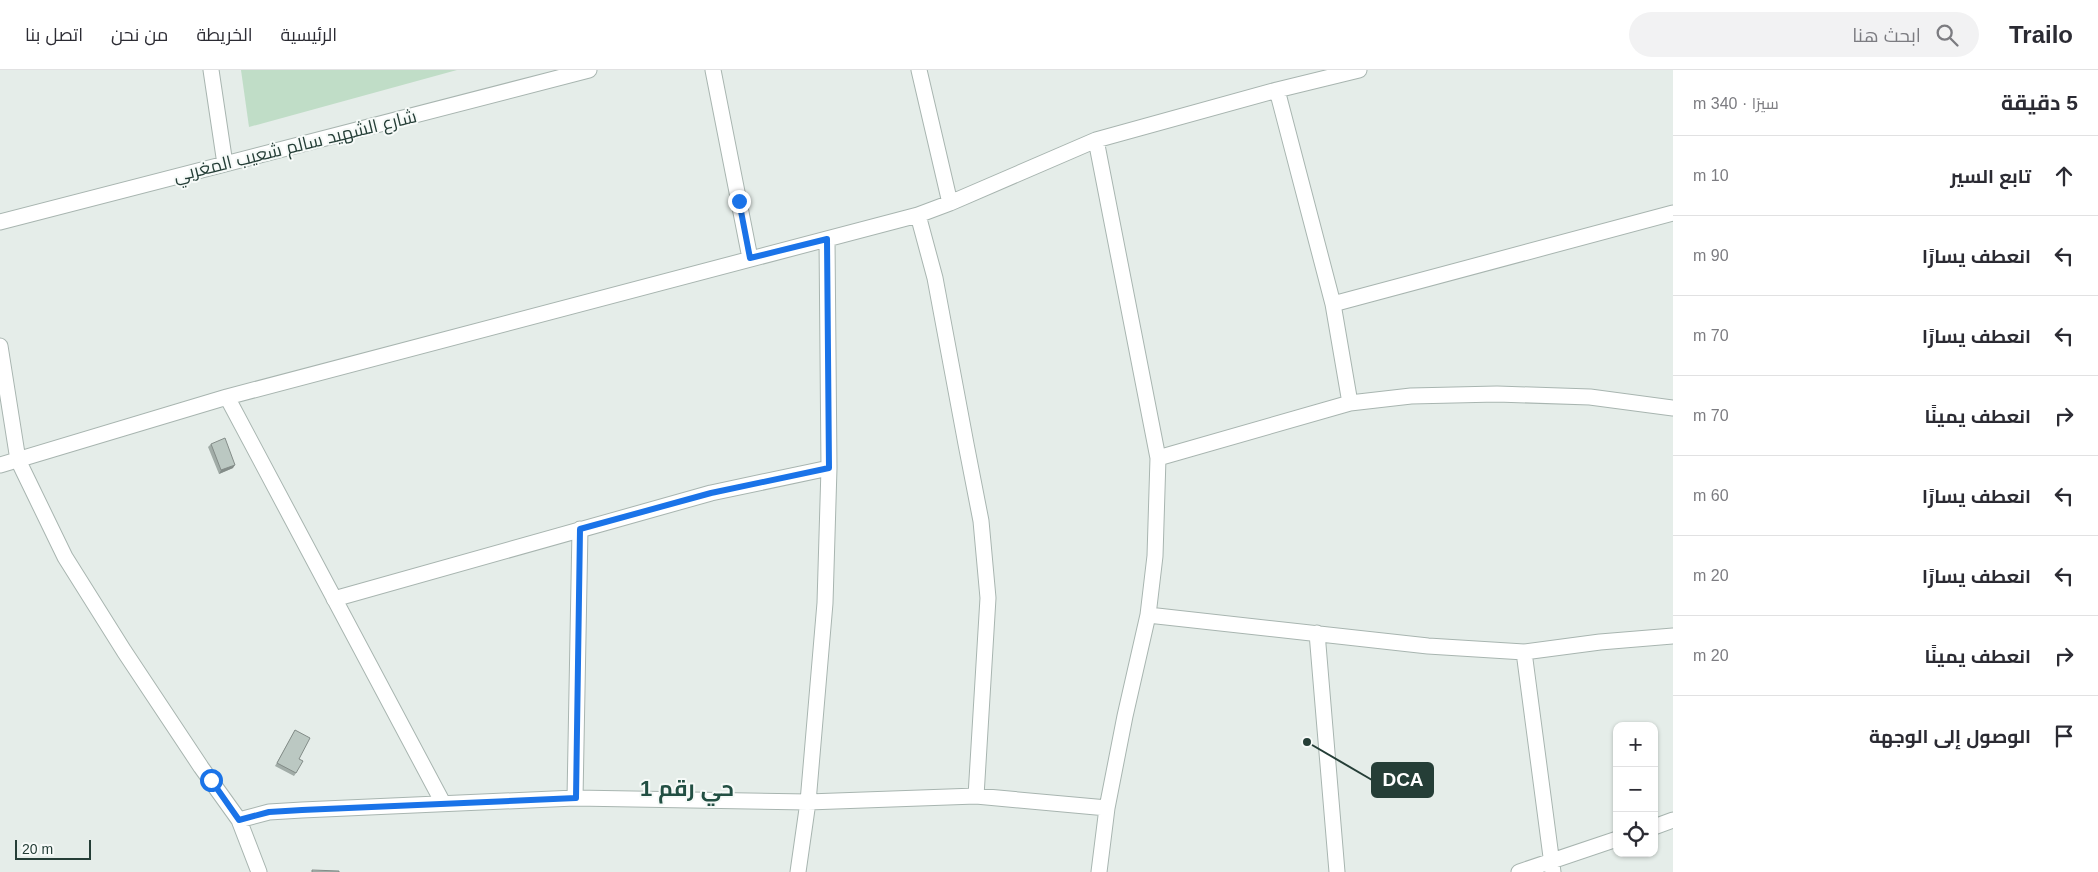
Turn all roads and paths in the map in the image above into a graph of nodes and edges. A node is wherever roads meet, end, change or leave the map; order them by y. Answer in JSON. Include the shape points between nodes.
{"nodes":[{"id":1,"x":211,"y":70,"type":"edge"},
{"id":2,"x":589,"y":70,"type":"edge"},
{"id":3,"x":713,"y":70,"type":"edge"},
{"id":4,"x":919,"y":70,"type":"edge"},
{"id":5,"x":1360,"y":70,"type":"edge"},
{"id":6,"x":1277,"y":90,"type":"junction"},
{"id":7,"x":1096,"y":140,"type":"junction"},
{"id":8,"x":225,"y":164,"type":"junction"},
{"id":9,"x":950,"y":203,"type":"junction"},
{"id":10,"x":1673,"y":213,"type":"edge"},
{"id":11,"x":918,"y":215,"type":"junction"},
{"id":12,"x":0,"y":222,"type":"edge"},
{"id":13,"x":827,"y":239,"type":"junction"},
{"id":14,"x":750,"y":258,"type":"junction"},
{"id":15,"x":1333,"y":304,"type":"junction"},
{"id":16,"x":0,"y":346,"type":"edge"},
{"id":17,"x":227,"y":397,"type":"junction"},
{"id":18,"x":1350,"y":403,"type":"junction"},
{"id":19,"x":1673,"y":408,"type":"edge"},
{"id":20,"x":1158,"y":458,"type":"junction"},
{"id":21,"x":18,"y":460,"type":"junction"},
{"id":22,"x":0,"y":465,"type":"edge"},
{"id":23,"x":829,"y":468,"type":"junction"},
{"id":24,"x":580,"y":529,"type":"junction"},
{"id":25,"x":334,"y":599,"type":"junction"},
{"id":26,"x":1148,"y":615,"type":"junction"},
{"id":27,"x":1317,"y":633,"type":"junction"},
{"id":28,"x":1673,"y":636,"type":"edge"},
{"id":29,"x":1524,"y":652,"type":"junction"},
{"id":30,"x":976,"y":796,"type":"junction"},
{"id":31,"x":576,"y":798,"type":"junction"},
{"id":32,"x":808,"y":802,"type":"junction"},
{"id":33,"x":443,"y":804,"type":"junction"},
{"id":34,"x":1107,"y":808,"type":"junction"},
{"id":35,"x":239,"y":820,"type":"junction"},
{"id":36,"x":1673,"y":820,"type":"edge"},
{"id":37,"x":1658,"y":826,"type":"edge"},
{"id":38,"x":1613,"y":842,"type":"edge"},
{"id":39,"x":1552,"y":867,"type":"edge"},
{"id":40,"x":259,"y":872,"type":"edge"},
{"id":41,"x":798,"y":872,"type":"edge"},
{"id":42,"x":1099,"y":872,"type":"edge"},
{"id":43,"x":1337,"y":872,"type":"edge"},
{"id":44,"x":1519,"y":872,"type":"edge"}],
"edges":[{"from":1,"to":8,"type":"street"},
{"from":2,"to":8,"type":"street","name":"شارع الشهيد سالم شعيب المغربي"},
{"from":3,"to":14,"type":"street"},
{"from":4,"to":9,"type":"street"},
{"from":5,"to":6,"type":"street"},
{"from":6,"to":7,"type":"street"},
{"from":6,"to":15,"type":"street"},
{"from":7,"to":9,"type":"street"},
{"from":7,"to":20,"type":"street"},
{"from":8,"to":12,"type":"street","name":"شارع الشهيد سالم شعيب المغربي"},
{"from":9,"to":11,"type":"street"},
{"from":10,"to":15,"type":"street"},
{"from":11,"to":13,"type":"street"},
{"from":11,"to":30,"type":"street","via":[[935,278],[981,521],[988,598]]},
{"from":13,"to":14,"type":"street"},
{"from":13,"to":23,"type":"street"},
{"from":14,"to":17,"type":"street"},
{"from":15,"to":18,"type":"street"},
{"from":16,"to":21,"type":"street"},
{"from":17,"to":21,"type":"street"},
{"from":17,"to":25,"type":"street"},
{"from":18,"to":19,"type":"street","via":[[1411,396],[1497,394],[1590,397]]},
{"from":18,"to":20,"type":"street"},
{"from":20,"to":26,"type":"street","via":[[1155,556]]},
{"from":21,"to":22,"type":"street"},
{"from":21,"to":35,"type":"street","via":[[65,557],[190,751]]},
{"from":23,"to":24,"type":"street","via":[[711,493]]},
{"from":23,"to":32,"type":"street","via":[[825,603]]},
{"from":24,"to":25,"type":"street"},
{"from":24,"to":31,"type":"street"},
{"from":25,"to":33,"type":"street"},
{"from":26,"to":27,"type":"street"},
{"from":26,"to":34,"type":"street"},
{"from":27,"to":29,"type":"street","via":[[1428,646]]},
{"from":27,"to":43,"type":"street"},
{"from":28,"to":29,"type":"street"},
{"from":29,"to":39,"type":"street"},
{"from":30,"to":32,"type":"street"},
{"from":30,"to":34,"type":"street"},
{"from":31,"to":32,"type":"street"},
{"from":31,"to":33,"type":"street"},
{"from":32,"to":41,"type":"street"},
{"from":33,"to":35,"type":"street","via":[[269,812]]},
{"from":34,"to":42,"type":"street"},
{"from":35,"to":40,"type":"street"},
{"from":36,"to":37,"type":"street"},
{"from":38,"to":39,"type":"street"},
{"from":39,"to":44,"type":"street"}]}
